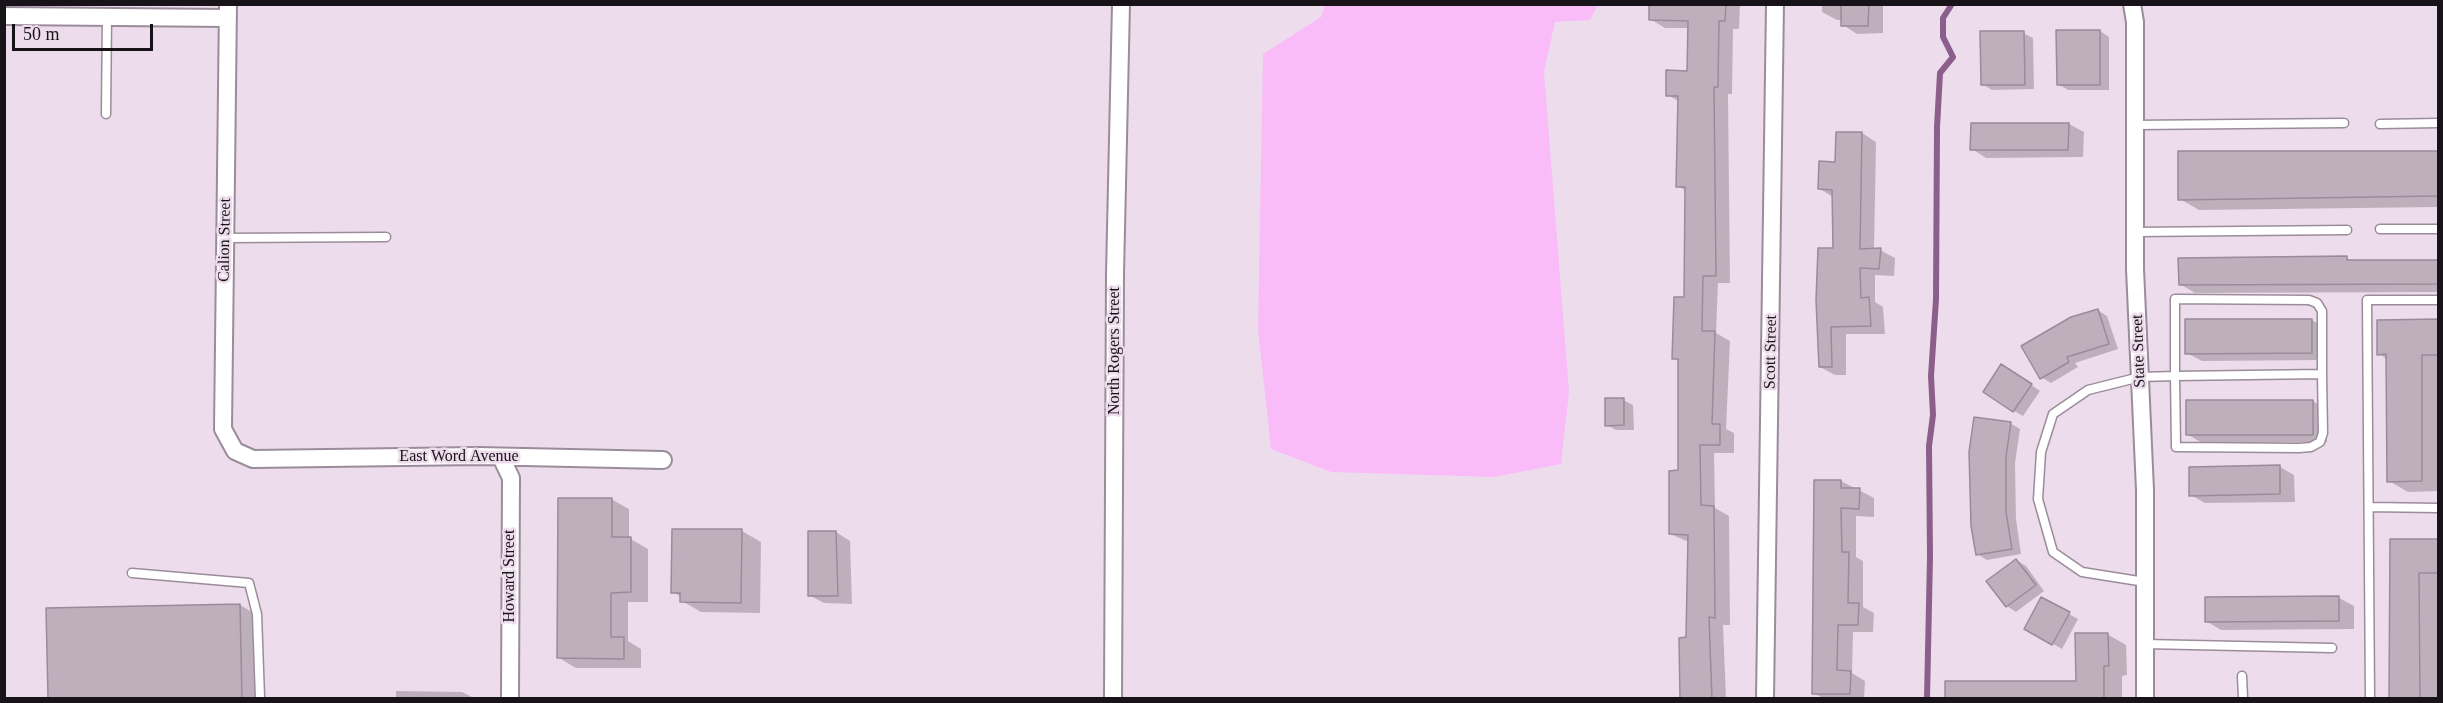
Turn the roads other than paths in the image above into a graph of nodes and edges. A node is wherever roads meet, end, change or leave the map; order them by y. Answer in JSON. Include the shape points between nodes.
{"nodes":[{"id":1,"x":1121,"y":4,"type":"edge"},
{"id":2,"x":1775,"y":4,"type":"edge"},
{"id":3,"x":2132,"y":4,"type":"edge"},
{"id":4,"x":34,"y":10,"type":"edge"},
{"id":5,"x":228,"y":11,"type":"edge"},
{"id":6,"x":4,"y":16,"type":"edge"},
{"id":7,"x":107,"y":16,"type":"junction"},
{"id":8,"x":106,"y":114,"type":"dead end"},
{"id":9,"x":2344,"y":123,"type":"dead end"},
{"id":10,"x":2439,"y":123,"type":"edge"},
{"id":11,"x":2380,"y":124,"type":"dead end"},
{"id":12,"x":2135,"y":125,"type":"junction"},
{"id":13,"x":2380,"y":229,"type":"dead end"},
{"id":14,"x":2439,"y":229,"type":"edge"},
{"id":15,"x":2347,"y":230,"type":"dead end"},
{"id":16,"x":2135,"y":232,"type":"junction"},
{"id":17,"x":386,"y":237,"type":"dead end"},
{"id":18,"x":225,"y":238,"type":"junction"},
{"id":19,"x":2439,"y":300,"type":"edge"},
{"id":20,"x":2322,"y":374,"type":"junction"},
{"id":21,"x":2140,"y":376,"type":"junction"},
{"id":22,"x":2175,"y":376,"type":"junction"},
{"id":23,"x":501,"y":457,"type":"junction"},
{"id":24,"x":254,"y":459,"type":"joint"},
{"id":25,"x":663,"y":460,"type":"dead end"},
{"id":26,"x":2369,"y":507,"type":"junction"},
{"id":27,"x":2439,"y":508,"type":"edge"},
{"id":28,"x":132,"y":573,"type":"dead end"},
{"id":29,"x":2145,"y":582,"type":"junction"},
{"id":30,"x":2145,"y":644,"type":"junction"},
{"id":31,"x":2332,"y":648,"type":"dead end"},
{"id":32,"x":2242,"y":676,"type":"dead end"},
{"id":33,"x":260,"y":699,"type":"edge"},
{"id":34,"x":510,"y":699,"type":"edge"},
{"id":35,"x":1113,"y":699,"type":"edge"},
{"id":36,"x":1765,"y":699,"type":"edge"},
{"id":37,"x":2145,"y":699,"type":"edge"},
{"id":38,"x":2243,"y":699,"type":"edge"},
{"id":39,"x":2370,"y":699,"type":"edge"}],
"edges":[{"from":1,"to":35,"type":"street","name":"North Rogers Street"},
{"from":2,"to":36,"type":"street","name":"Scott Street"},
{"from":3,"to":12,"type":"street","name":"State Street"},
{"from":4,"to":6,"type":"street"},
{"from":4,"to":7,"type":"street"},
{"from":5,"to":7,"type":"street"},
{"from":5,"to":18,"type":"street","name":"Calion Street"},
{"from":7,"to":8,"type":"lane"},
{"from":9,"to":12,"type":"lane"},
{"from":10,"to":11,"type":"lane"},
{"from":12,"to":16,"type":"street","name":"State Street"},
{"from":13,"to":14,"type":"lane"},
{"from":15,"to":16,"type":"lane"},
{"from":16,"to":21,"type":"street","name":"State Street"},
{"from":17,"to":18,"type":"lane"},
{"from":18,"to":24,"type":"street","name":"Calion Street","via":[[223,429],[235,451]]},
{"from":19,"to":26,"type":"lane","via":[[2367,300]]},
{"from":20,"to":22,"type":"lane"},
{"from":20,"to":22,"type":"lane","via":[[2323,433],[2320,442],[2299,448],[2176,447]]},
{"from":20,"to":22,"type":"lane","via":[[2322,311],[2317,303],[2175,299]]},
{"from":21,"to":22,"type":"lane"},
{"from":21,"to":29,"type":"street","name":"State Street"},
{"from":21,"to":29,"type":"lane","via":[[2088,390],[2053,414],[2041,452],[2038,499],[2053,552],[2082,572]]},
{"from":23,"to":24,"type":"street","name":"East Word Avenue"},
{"from":23,"to":25,"type":"street","name":"East Word Avenue"},
{"from":23,"to":34,"type":"street","name":"Howard Street","via":[[511,478]]},
{"from":26,"to":27,"type":"lane"},
{"from":26,"to":39,"type":"lane"},
{"from":28,"to":33,"type":"lane","via":[[249,583],[257,614]]},
{"from":29,"to":30,"type":"street","name":"State Street"},
{"from":30,"to":31,"type":"lane"},
{"from":30,"to":37,"type":"street","name":"State Street"},
{"from":32,"to":38,"type":"lane"}]}
